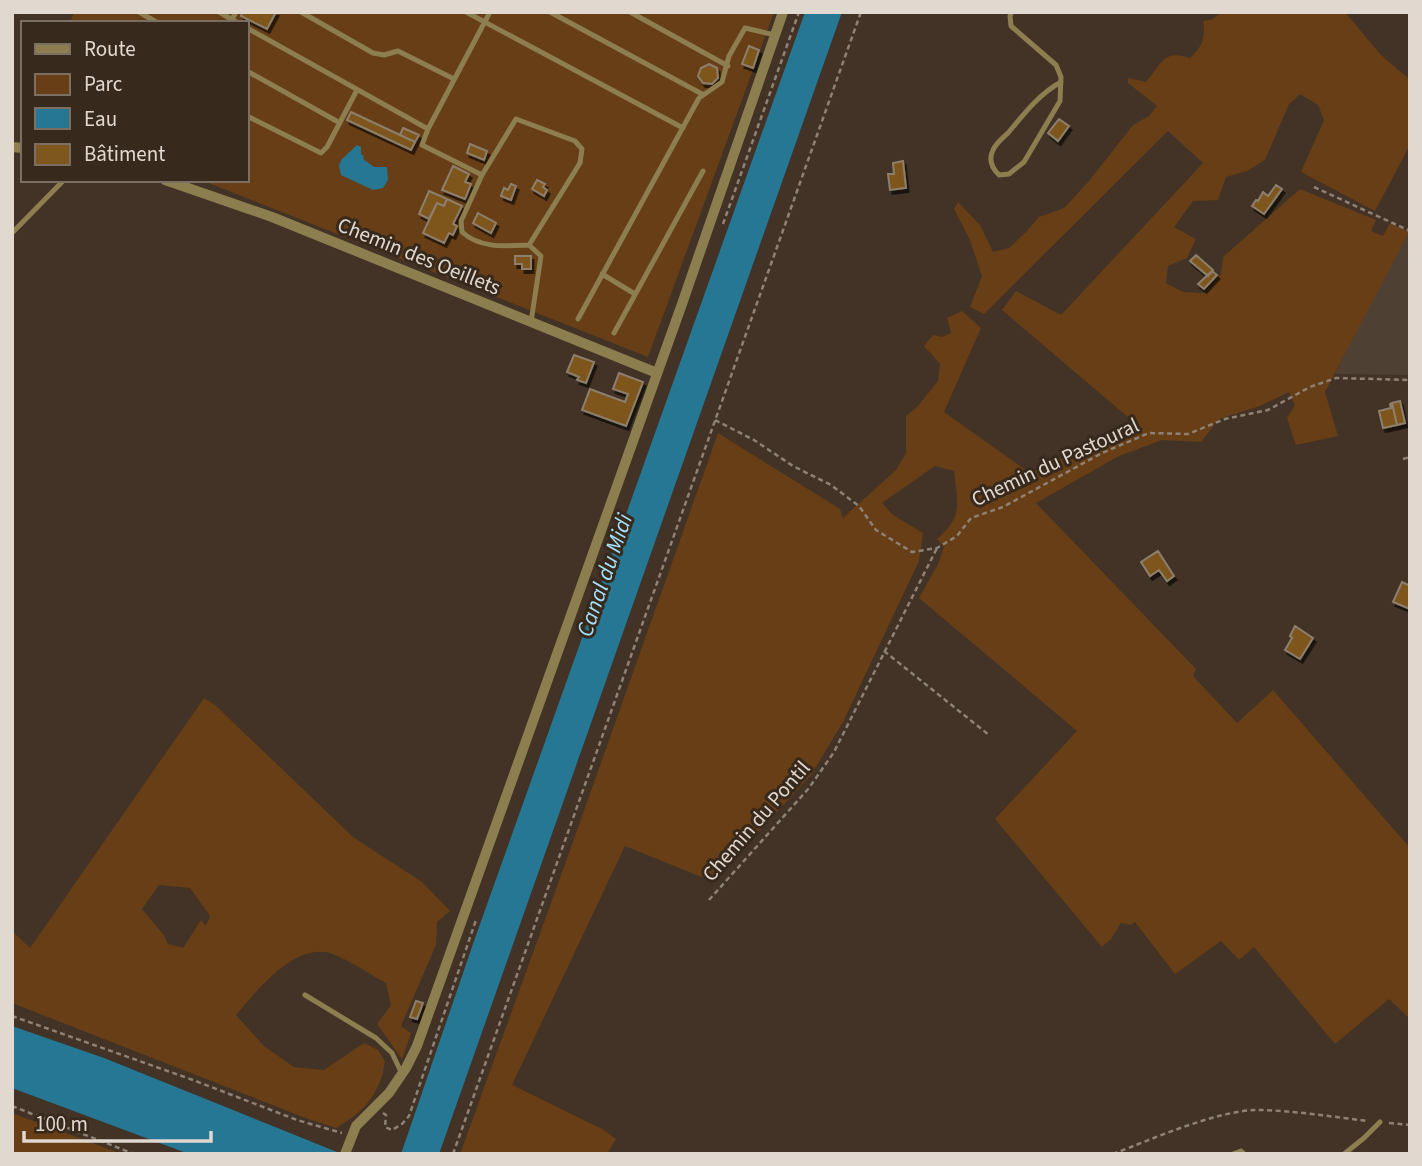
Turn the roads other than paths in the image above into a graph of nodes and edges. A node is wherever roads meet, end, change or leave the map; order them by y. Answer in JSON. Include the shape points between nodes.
{"nodes":[{"id":1,"x":138,"y":12,"type":"edge"},
{"id":2,"x":301,"y":12,"type":"edge"},
{"id":3,"x":466,"y":12,"type":"edge"},
{"id":4,"x":490,"y":12,"type":"edge"},
{"id":5,"x":550,"y":12,"type":"edge"},
{"id":6,"x":630,"y":12,"type":"edge"},
{"id":7,"x":783,"y":12,"type":"edge"},
{"id":8,"x":1012,"y":12,"type":"edge"},
{"id":9,"x":154,"y":21,"type":"edge"},
{"id":10,"x":485,"y":22,"type":"junction"},
{"id":11,"x":248,"y":29,"type":"edge"},
{"id":12,"x":775,"y":35,"type":"junction"},
{"id":13,"x":728,"y":65,"type":"junction"},
{"id":14,"x":248,"y":72,"type":"edge"},
{"id":15,"x":454,"y":79,"type":"junction"},
{"id":16,"x":1061,"y":82,"type":"junction"},
{"id":17,"x":357,"y":90,"type":"junction"},
{"id":18,"x":702,"y":94,"type":"junction"},
{"id":19,"x":248,"y":116,"type":"edge"},
{"id":20,"x":340,"y":122,"type":"junction"},
{"id":21,"x":682,"y":128,"type":"junction"},
{"id":22,"x":428,"y":129,"type":"junction"},
{"id":23,"x":704,"y":171,"type":"dead end"},
{"id":24,"x":482,"y":175,"type":"junction"},
{"id":25,"x":62,"y":182,"type":"edge"},
{"id":26,"x":171,"y":182,"type":"edge"},
{"id":27,"x":12,"y":233,"type":"edge"},
{"id":28,"x":530,"y":245,"type":"junction"},
{"id":29,"x":603,"y":274,"type":"junction"},
{"id":30,"x":635,"y":294,"type":"junction"},
{"id":31,"x":578,"y":319,"type":"dead end"},
{"id":32,"x":531,"y":322,"type":"junction"},
{"id":33,"x":614,"y":333,"type":"dead end"},
{"id":34,"x":657,"y":373,"type":"junction"},
{"id":35,"x":304,"y":995,"type":"dead end"},
{"id":36,"x":402,"y":1074,"type":"junction"},
{"id":37,"x":1380,"y":1122,"type":"road end"},
{"id":38,"x":345,"y":1154,"type":"edge"},
{"id":39,"x":1233,"y":1154,"type":"edge"},
{"id":40,"x":1244,"y":1154,"type":"edge"},
{"id":41,"x":1344,"y":1154,"type":"edge"}],
"edges":[{"from":1,"to":9,"type":"lane"},
{"from":2,"to":15,"type":"lane","via":[[373,53],[398,51]]},
{"from":3,"to":10,"type":"lane"},
{"from":4,"to":10,"type":"lane"},
{"from":5,"to":18,"type":"lane"},
{"from":6,"to":13,"type":"lane"},
{"from":7,"to":12,"type":"street"},
{"from":8,"to":16,"type":"lane","via":[[1011,26],[1056,65]]},
{"from":10,"to":15,"type":"lane"},
{"from":10,"to":21,"type":"lane"},
{"from":11,"to":17,"type":"lane"},
{"from":12,"to":13,"type":"lane","via":[[746,29]]},
{"from":12,"to":34,"type":"street"},
{"from":13,"to":18,"type":"lane","via":[[722,82]]},
{"from":14,"to":20,"type":"lane"},
{"from":15,"to":22,"type":"lane"},
{"from":16,"to":16,"type":"lane","via":[[1060,102],[1024,162],[1009,174],[999,175],[992,168],[993,148],[1040,96]]},
{"from":17,"to":20,"type":"lane"},
{"from":17,"to":22,"type":"lane"},
{"from":18,"to":21,"type":"lane"},
{"from":19,"to":20,"type":"lane","via":[[321,153]]},
{"from":21,"to":29,"type":"lane"},
{"from":22,"to":24,"type":"lane","via":[[422,145]]},
{"from":23,"to":30,"type":"lane"},
{"from":24,"to":28,"type":"lane","via":[[460,221],[462,232],[495,247]]},
{"from":24,"to":28,"type":"lane","via":[[516,119],[575,141],[582,149],[580,163]]},
{"from":25,"to":27,"type":"lane"},
{"from":26,"to":32,"type":"street","name":"Chemin des Oeillets","via":[[272,217]]},
{"from":28,"to":32,"type":"lane","via":[[541,256]]},
{"from":29,"to":30,"type":"lane"},
{"from":29,"to":31,"type":"lane"},
{"from":30,"to":33,"type":"lane"},
{"from":32,"to":34,"type":"street","name":"Chemin des Oeillets"},
{"from":34,"to":36,"type":"street","via":[[424,1027]]},
{"from":35,"to":36,"type":"lane","via":[[376,1038],[392,1053]]},
{"from":36,"to":38,"type":"street","via":[[361,1118]]},
{"from":37,"to":41,"type":"lane"},
{"from":39,"to":40,"type":"lane"}]}
